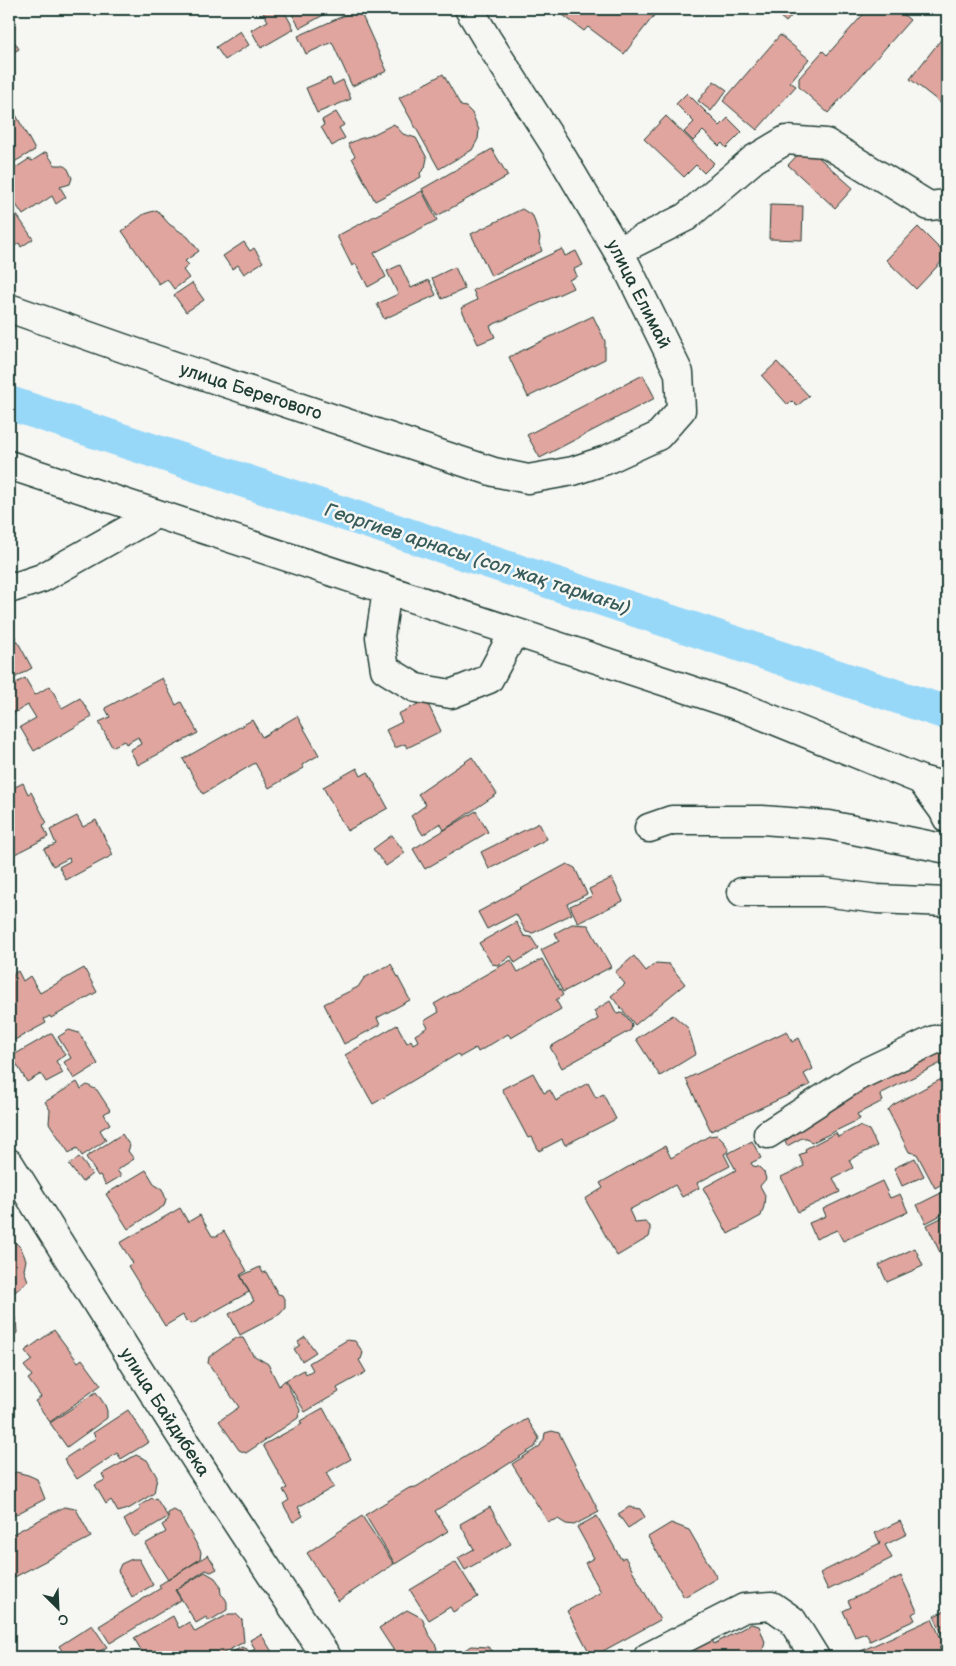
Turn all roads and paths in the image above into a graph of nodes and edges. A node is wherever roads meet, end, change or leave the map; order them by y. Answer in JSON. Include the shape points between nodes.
{"nodes":[{"id":1,"x":469,"y":9,"type":"edge"},
{"id":2,"x":947,"y":204,"type":"edge"},
{"id":3,"x":618,"y":250,"type":"junction"},
{"id":4,"x":9,"y":308,"type":"edge"},
{"id":5,"x":9,"y":465,"type":"edge"},
{"id":6,"x":494,"y":472,"type":"joint"},
{"id":7,"x":156,"y":514,"type":"junction"},
{"id":8,"x":9,"y":585,"type":"edge"},
{"id":9,"x":387,"y":590,"type":"junction"},
{"id":10,"x":514,"y":632,"type":"junction"},
{"id":11,"x":920,"y":780,"type":"junction"},
{"id":12,"x":947,"y":787,"type":"edge"},
{"id":13,"x":947,"y":818,"type":"edge"},
{"id":14,"x":649,"y":828,"type":"dead end"},
{"id":15,"x":947,"y":849,"type":"edge"},
{"id":16,"x":742,"y":892,"type":"dead end"},
{"id":17,"x":947,"y":902,"type":"edge"},
{"id":18,"x":947,"y":1038,"type":"edge"},
{"id":19,"x":768,"y":1134,"type":"dead end"},
{"id":20,"x":9,"y":1163,"type":"edge"},
{"id":21,"x":328,"y":1657,"type":"edge"},
{"id":22,"x":648,"y":1657,"type":"edge"},
{"id":23,"x":815,"y":1657,"type":"edge"}],
"edges":[{"from":1,"to":3,"type":"street","name":"улица Елимай"},
{"from":2,"to":3,"type":"street","via":[[929,206],[826,143],[786,140],[754,159],[686,217]]},
{"from":3,"to":6,"type":"street","name":"улица Елимай","via":[[680,373],[681,410],[658,436],[573,471],[528,479]]},
{"from":4,"to":6,"type":"street","name":"улица Берегового"},
{"from":5,"to":7,"type":"street"},
{"from":7,"to":8,"type":"street","via":[[42,578],[12,588]]},
{"from":7,"to":9,"type":"street"},
{"from":9,"to":10,"type":"street"},
{"from":9,"to":10,"type":"street","via":[[380,637],[385,669],[416,688],[451,694],[489,679]]},
{"from":10,"to":11,"type":"street","via":[[742,707]]},
{"from":11,"to":12,"type":"street"},
{"from":11,"to":13,"type":"street"},
{"from":14,"to":15,"type":"street","via":[[672,820],[762,820],[829,825]]},
{"from":16,"to":17,"type":"street","via":[[824,892],[877,899]]},
{"from":18,"to":19,"type":"street","via":[[934,1040],[858,1076]]},
{"from":20,"to":21,"type":"street","name":"улица Байдибека","via":[[166,1415]]},
{"from":22,"to":23,"type":"street","via":[[744,1608],[772,1606],[792,1620]]}]}
